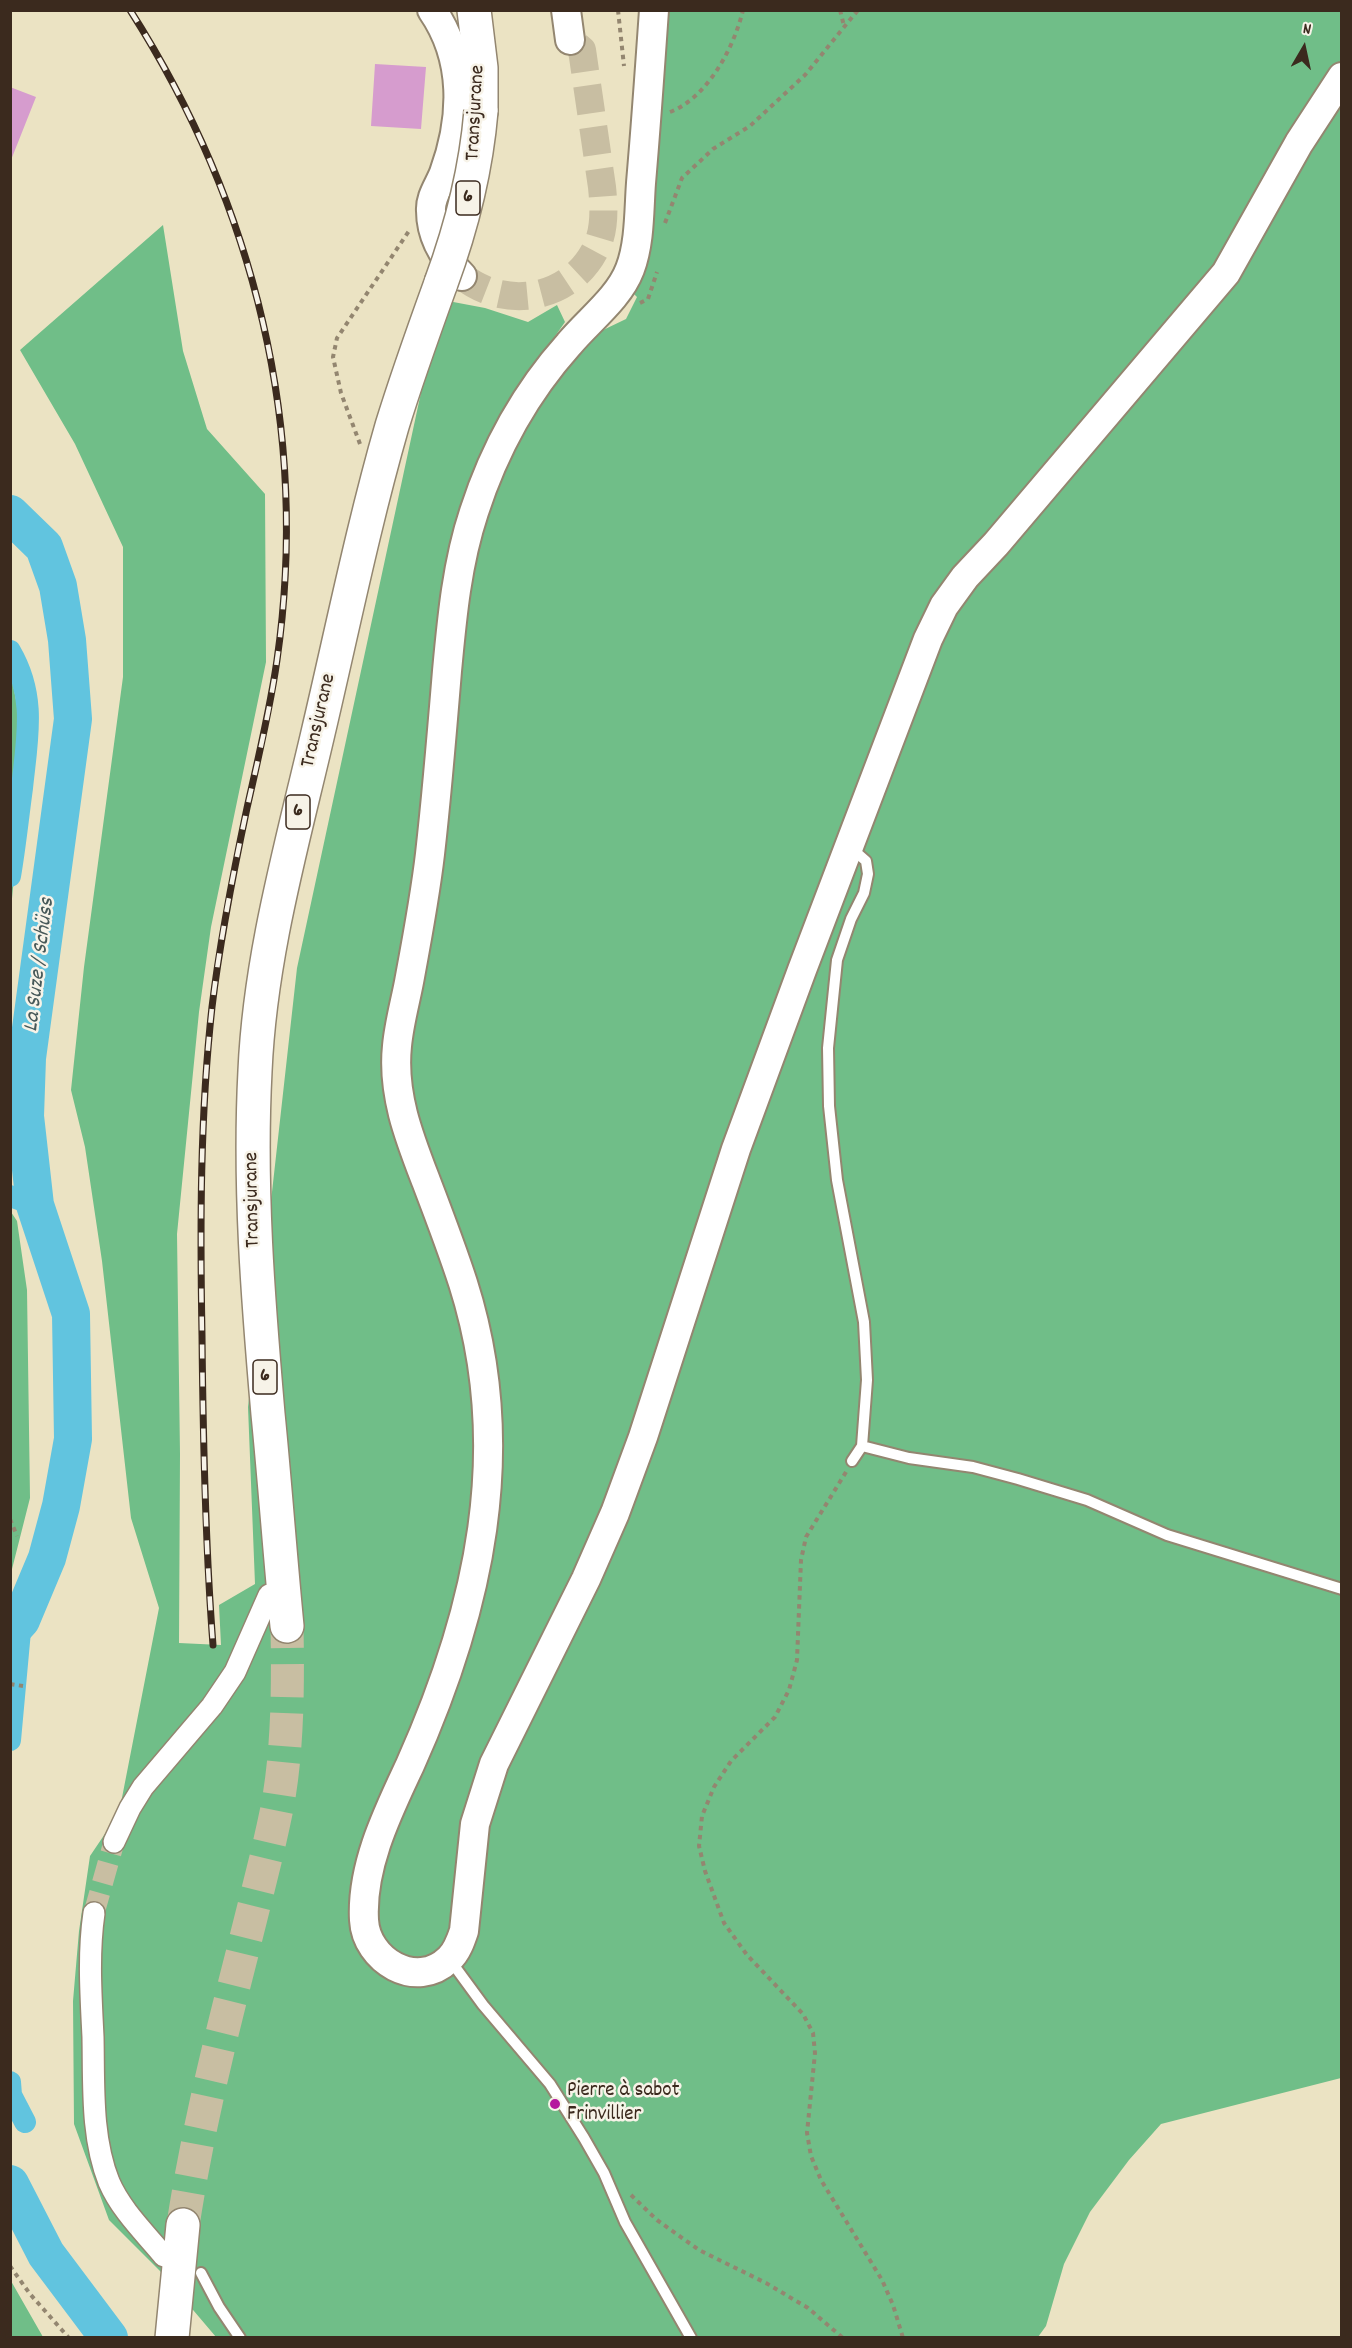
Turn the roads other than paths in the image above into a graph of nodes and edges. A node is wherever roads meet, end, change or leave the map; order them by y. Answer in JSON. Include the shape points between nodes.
{"nodes":[{"id":1,"x":432,"y":10,"type":"edge"},
{"id":2,"x":474,"y":10,"type":"edge"},
{"id":3,"x":566,"y":10,"type":"edge"},
{"id":4,"x":654,"y":10,"type":"edge"},
{"id":5,"x":570,"y":40,"type":"tunnel mouth"},
{"id":6,"x":1341,"y":77,"type":"edge"},
{"id":7,"x":457,"y":272,"type":"junction"},
{"id":8,"x":850,"y":847,"type":"junction"},
{"id":9,"x":862,"y":1446,"type":"junction"},
{"id":10,"x":852,"y":1461,"type":"road end"},
{"id":11,"x":275,"y":1581,"type":"junction"},
{"id":12,"x":1341,"y":1589,"type":"edge"},
{"id":13,"x":287,"y":1626,"type":"tunnel mouth"},
{"id":14,"x":114,"y":1842,"type":"tunnel mouth"},
{"id":15,"x":94,"y":1913,"type":"tunnel mouth"},
{"id":16,"x":449,"y":1959,"type":"junction"},
{"id":17,"x":183,"y":2225,"type":"tunnel mouth"},
{"id":18,"x":181,"y":2271,"type":"junction"},
{"id":19,"x":172,"y":2337,"type":"edge"},
{"id":20,"x":240,"y":2337,"type":"edge"},
{"id":21,"x":691,"y":2337,"type":"edge"}],
"edges":[{"from":1,"to":7,"type":"street","via":[[454,54],[459,79],[456,117],[444,173],[448,217],[460,248]]},
{"from":2,"to":7,"type":"main road","name":"Transjurane","number":"6","bridge":true,"via":[[481,111],[469,198],[456,243]]},
{"from":3,"to":5,"type":"street"},
{"from":4,"to":16,"type":"street","via":[[630,270],[607,303],[547,371],[504,435],[467,534],[453,606],[423,906],[397,1042],[398,1097],[477,1334],[487,1430],[486,1511],[465,1620],[427,1728],[381,1833],[371,1864],[364,1923],[374,1951],[400,1970],[435,1969]]},
{"from":6,"to":8,"type":"street","via":[[1226,273],[944,606],[907,691]]},
{"from":7,"to":11,"type":"main road","name":"Transjurane","number":"6","via":[[411,365],[358,556],[288,853],[261,1007],[255,1067],[252,1205]]},
{"from":8,"to":9,"type":"lane","via":[[866,861],[868,874],[837,960],[828,1048],[829,1106],[837,1180],[864,1322],[867,1380]]},
{"from":8,"to":16,"type":"street","via":[[736,1149],[615,1513],[494,1764],[475,1824],[464,1931]]},
{"from":9,"to":10,"type":"lane"},
{"from":9,"to":12,"type":"lane","via":[[1018,1479],[1087,1500],[1167,1535]]},
{"from":11,"to":13,"type":"main road","name":"Transjurane","number":"6"},
{"from":11,"to":14,"type":"street","via":[[235,1671],[212,1706],[143,1787]]},
{"from":15,"to":18,"type":"street","via":[[90,1958],[95,2115],[100,2151],[110,2183],[122,2204]]},
{"from":16,"to":21,"type":"lane","via":[[550,2084],[584,2138],[625,2222]]},
{"from":17,"to":18,"type":"main road"},
{"from":18,"to":19,"type":"main road"},
{"from":18,"to":20,"type":"lane","via":[[219,2307]]}]}
